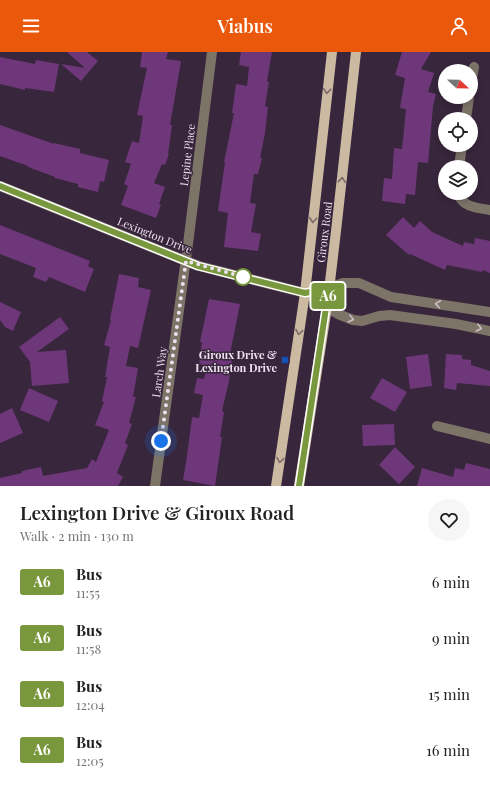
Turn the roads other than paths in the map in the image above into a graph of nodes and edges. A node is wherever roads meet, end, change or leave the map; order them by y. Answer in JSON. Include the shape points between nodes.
{"nodes":[{"id":1,"x":212,"y":52,"type":"edge"},
{"id":2,"x":332,"y":52,"type":"edge"},
{"id":3,"x":356,"y":52,"type":"edge"},
{"id":4,"x":0,"y":186,"type":"edge"},
{"id":5,"x":460,"y":200,"type":"edge"},
{"id":6,"x":490,"y":210,"type":"edge"},
{"id":7,"x":186,"y":261,"type":"junction"},
{"id":8,"x":329,"y":288,"type":"junction"},
{"id":9,"x":305,"y":293,"type":"junction"},
{"id":10,"x":326,"y":307,"type":"junction"},
{"id":11,"x":490,"y":312,"type":"edge"},
{"id":12,"x":490,"y":330,"type":"edge"},
{"id":13,"x":437,"y":426,"type":"dead end"},
{"id":14,"x":490,"y":439,"type":"edge"},
{"id":15,"x":155,"y":486,"type":"edge"},
{"id":16,"x":276,"y":486,"type":"edge"},
{"id":17,"x":299,"y":486,"type":"edge"}],
"edges":[{"from":1,"to":7,"type":"street","name":"Lepine Place"},
{"from":2,"to":9,"type":"main road","name":"Giroux Road","one_way":true},
{"from":8,"to":3,"type":"main road","name":"Giroux Road","one_way":true},
{"from":4,"to":7,"type":"street","name":"Lexington Drive"},
{"from":5,"to":6,"type":"street","via":[[468,205]]},
{"from":7,"to":9,"type":"street","name":"Lexington Drive"},
{"from":7,"to":15,"type":"street","name":"Larch Way"},
{"from":8,"to":9,"type":"street"},
{"from":8,"to":10,"type":"main road","name":"Giroux Road"},
{"from":11,"to":8,"type":"street","one_way":true,"via":[[391,297],[359,283],[343,283]]},
{"from":9,"to":10,"type":"street"},
{"from":9,"to":16,"type":"main road","name":"Giroux Road","one_way":true},
{"from":10,"to":12,"type":"street","one_way":true,"via":[[353,320],[390,316]]},
{"from":10,"to":17,"type":"main road","name":"Giroux Road"},
{"from":13,"to":14,"type":"street"}]}
